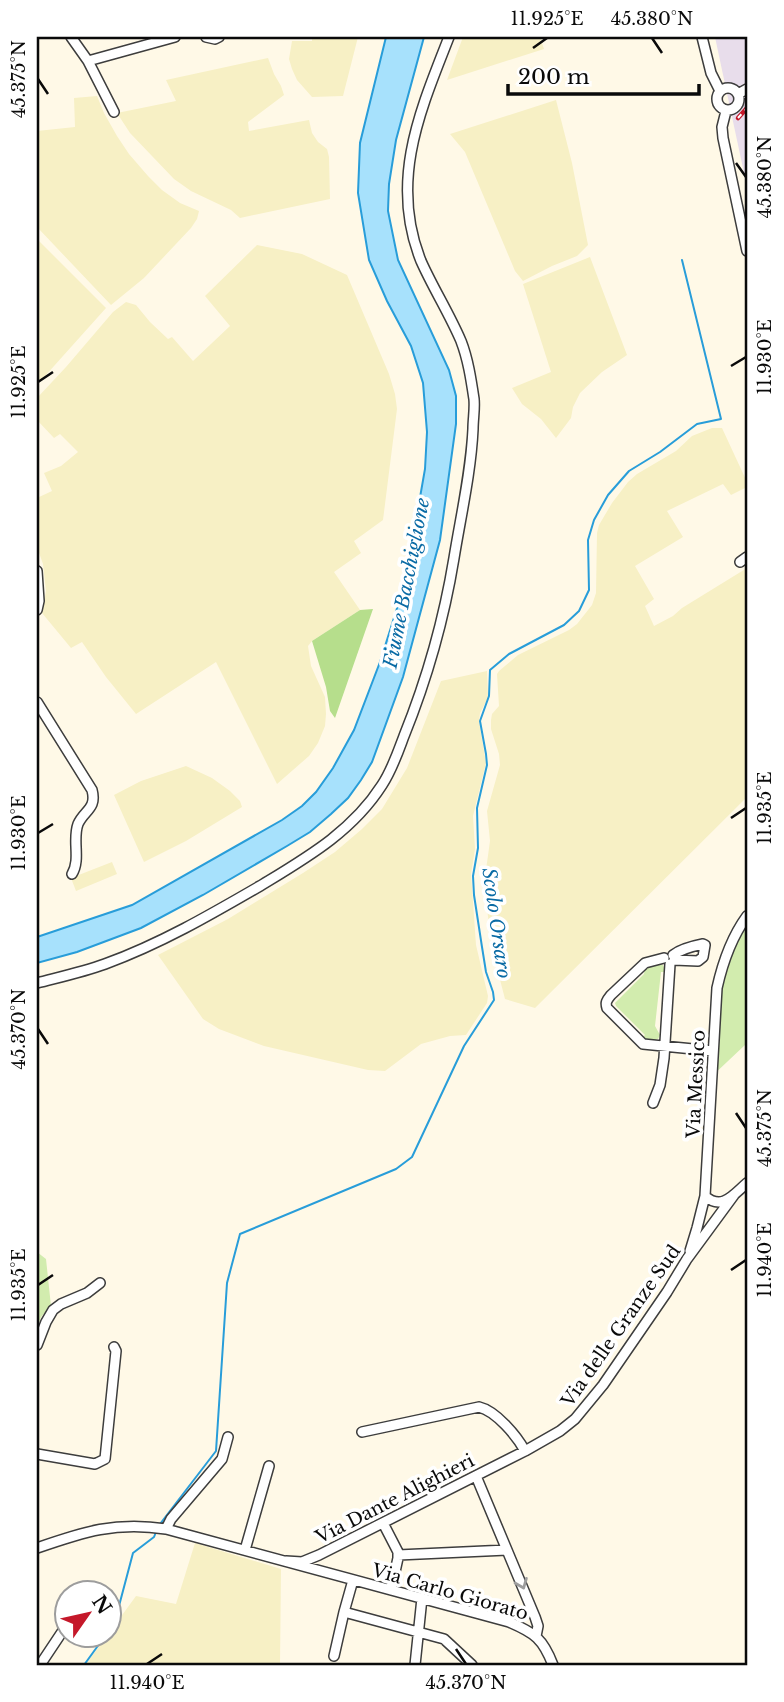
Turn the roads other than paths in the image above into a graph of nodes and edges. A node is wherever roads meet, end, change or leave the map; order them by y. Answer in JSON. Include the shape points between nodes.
{"nodes":[{"id":1,"x":71,"y":37,"type":"edge"},
{"id":2,"x":175,"y":37,"type":"edge"},
{"id":3,"x":206,"y":37,"type":"edge"},
{"id":4,"x":219,"y":37,"type":"edge"},
{"id":5,"x":449,"y":37,"type":"edge"},
{"id":6,"x":702,"y":37,"type":"edge"},
{"id":7,"x":88,"y":61,"type":"junction"},
{"id":8,"x":747,"y":89,"type":"edge"},
{"id":9,"x":720,"y":91,"type":"junction"},
{"id":10,"x":738,"y":94,"type":"junction"},
{"id":11,"x":726,"y":111,"type":"junction"},
{"id":12,"x":114,"y":112,"type":"dead end"},
{"id":13,"x":747,"y":251,"type":"edge"},
{"id":14,"x":37,"y":571,"type":"edge"},
{"id":15,"x":37,"y":610,"type":"edge"},
{"id":16,"x":37,"y":702,"type":"edge"},
{"id":17,"x":72,"y":874,"type":"dead end"},
{"id":18,"x":747,"y":916,"type":"edge"},
{"id":19,"x":37,"y":983,"type":"edge"},
{"id":20,"x":665,"y":1046,"type":"junction"},
{"id":21,"x":713,"y":1051,"type":"junction"},
{"id":22,"x":653,"y":1103,"type":"dead end"},
{"id":23,"x":747,"y":1183,"type":"edge"},
{"id":24,"x":734,"y":1195,"type":"junction"},
{"id":25,"x":705,"y":1196,"type":"junction"},
{"id":26,"x":687,"y":1259,"type":"junction"},
{"id":27,"x":100,"y":1283,"type":"dead end"},
{"id":28,"x":37,"y":1345,"type":"edge"},
{"id":29,"x":114,"y":1347,"type":"dead end"},
{"id":30,"x":362,"y":1432,"type":"dead end"},
{"id":31,"x":228,"y":1437,"type":"dead end"},
{"id":32,"x":520,"y":1453,"type":"junction"},
{"id":33,"x":37,"y":1454,"type":"edge"},
{"id":34,"x":269,"y":1466,"type":"dead end"},
{"id":35,"x":476,"y":1476,"type":"junction"},
{"id":36,"x":383,"y":1523,"type":"junction"},
{"id":37,"x":161,"y":1528,"type":"junction"},
{"id":38,"x":37,"y":1548,"type":"edge"},
{"id":39,"x":245,"y":1550,"type":"junction"},
{"id":40,"x":507,"y":1550,"type":"junction"},
{"id":41,"x":319,"y":1555,"type":"junction"},
{"id":42,"x":398,"y":1555,"type":"junction"},
{"id":43,"x":286,"y":1561,"type":"junction"},
{"id":44,"x":307,"y":1561,"type":"junction"},
{"id":45,"x":321,"y":1572,"type":"junction"},
{"id":46,"x":353,"y":1580,"type":"junction"},
{"id":47,"x":391,"y":1590,"type":"junction"},
{"id":48,"x":422,"y":1598,"type":"junction"},
{"id":49,"x":344,"y":1612,"type":"junction"},
{"id":50,"x":418,"y":1631,"type":"junction"},
{"id":51,"x":536,"y":1636,"type":"junction"},
{"id":52,"x":52,"y":1647,"type":"edge"},
{"id":53,"x":460,"y":1655,"type":"junction"},
{"id":54,"x":334,"y":1656,"type":"dead end"},
{"id":55,"x":40,"y":1665,"type":"edge"},
{"id":56,"x":415,"y":1665,"type":"edge"},
{"id":57,"x":458,"y":1665,"type":"edge"},
{"id":58,"x":472,"y":1665,"type":"edge"},
{"id":59,"x":553,"y":1665,"type":"edge"}],
"edges":[{"from":1,"to":7,"type":"street"},
{"from":2,"to":7,"type":"street"},
{"from":3,"to":4,"type":"street"},
{"from":5,"to":19,"type":"street","via":[[411,146],[407,199],[421,260],[461,342],[474,416],[450,580],[431,658],[393,765],[359,816],[302,861],[138,950]]},
{"from":6,"to":9,"type":"street"},
{"from":7,"to":12,"type":"street"},
{"from":8,"to":10,"type":"street"},
{"from":9,"to":10,"type":"street","via":[[730,88]]},
{"from":9,"to":11,"type":"street","via":[[716,101]]},
{"from":10,"to":11,"type":"street","via":[[737,106]]},
{"from":11,"to":13,"type":"street","via":[[723,138]]},
{"from":14,"to":15,"type":"street"},
{"from":16,"to":17,"type":"street","via":[[94,799],[74,838]]},
{"from":18,"to":21,"type":"street","name":"Via Messico","via":[[722,966]]},
{"from":20,"to":20,"type":"street","via":[[643,1044],[606,1004],[645,963],[670,959]]},
{"from":20,"to":21,"type":"street"},
{"from":20,"to":22,"type":"street"},
{"from":21,"to":25,"type":"street","name":"Via Messico"},
{"from":23,"to":24,"type":"street","name":"Via delle Granze Sud"},
{"from":24,"to":25,"type":"street","via":[[715,1203]]},
{"from":24,"to":26,"type":"street","name":"Via delle Granze Sud"},
{"from":25,"to":26,"type":"street","name":"Via Messico"},
{"from":26,"to":32,"type":"street","name":"Via delle Granze Sud","via":[[575,1419]]},
{"from":27,"to":28,"type":"street","via":[[52,1310]]},
{"from":29,"to":33,"type":"street","via":[[105,1459],[95,1464]]},
{"from":30,"to":32,"type":"street","via":[[479,1407],[491,1412],[519,1440]]},
{"from":31,"to":37,"type":"street","via":[[222,1459]]},
{"from":32,"to":35,"type":"street","name":"Via Dante Alighieri"},
{"from":34,"to":39,"type":"street"},
{"from":35,"to":36,"type":"street","name":"Via Dante Alighieri"},
{"from":35,"to":40,"type":"street"},
{"from":36,"to":41,"type":"street","name":"Via Dante Alighieri"},
{"from":36,"to":42,"type":"street"},
{"from":37,"to":38,"type":"street","name":"Via Carlo Giorato","via":[[108,1527]]},
{"from":37,"to":39,"type":"street","name":"Via Carlo Giorato"},
{"from":39,"to":43,"type":"street","name":"Via Carlo Giorato"},
{"from":40,"to":42,"type":"street"},
{"from":40,"to":51,"type":"street","one_way":true,"via":[[538,1626]]},
{"from":41,"to":44,"type":"street","name":"Via Dante Alighieri"},
{"from":41,"to":45,"type":"street","via":[[316,1563]]},
{"from":42,"to":47,"type":"street"},
{"from":43,"to":44,"type":"street","name":"Via Dante Alighieri"},
{"from":43,"to":45,"type":"street","name":"Via Carlo Giorato"},
{"from":44,"to":45,"type":"street","name":"Via Carlo Giorato"},
{"from":45,"to":46,"type":"street","name":"Via Carlo Giorato"},
{"from":46,"to":47,"type":"street","name":"Via Carlo Giorato"},
{"from":46,"to":49,"type":"street"},
{"from":47,"to":48,"type":"street","name":"Via Carlo Giorato"},
{"from":48,"to":50,"type":"street"},
{"from":48,"to":51,"type":"street","name":"Via Carlo Giorato","via":[[509,1622]]},
{"from":49,"to":50,"type":"street"},
{"from":49,"to":54,"type":"street"},
{"from":50,"to":53,"type":"street","via":[[444,1639]]},
{"from":50,"to":56,"type":"street"},
{"from":51,"to":59,"type":"street","name":"Via Carlo Giorato"},
{"from":52,"to":55,"type":"street"},
{"from":53,"to":57,"type":"street"},
{"from":53,"to":58,"type":"street"}]}
